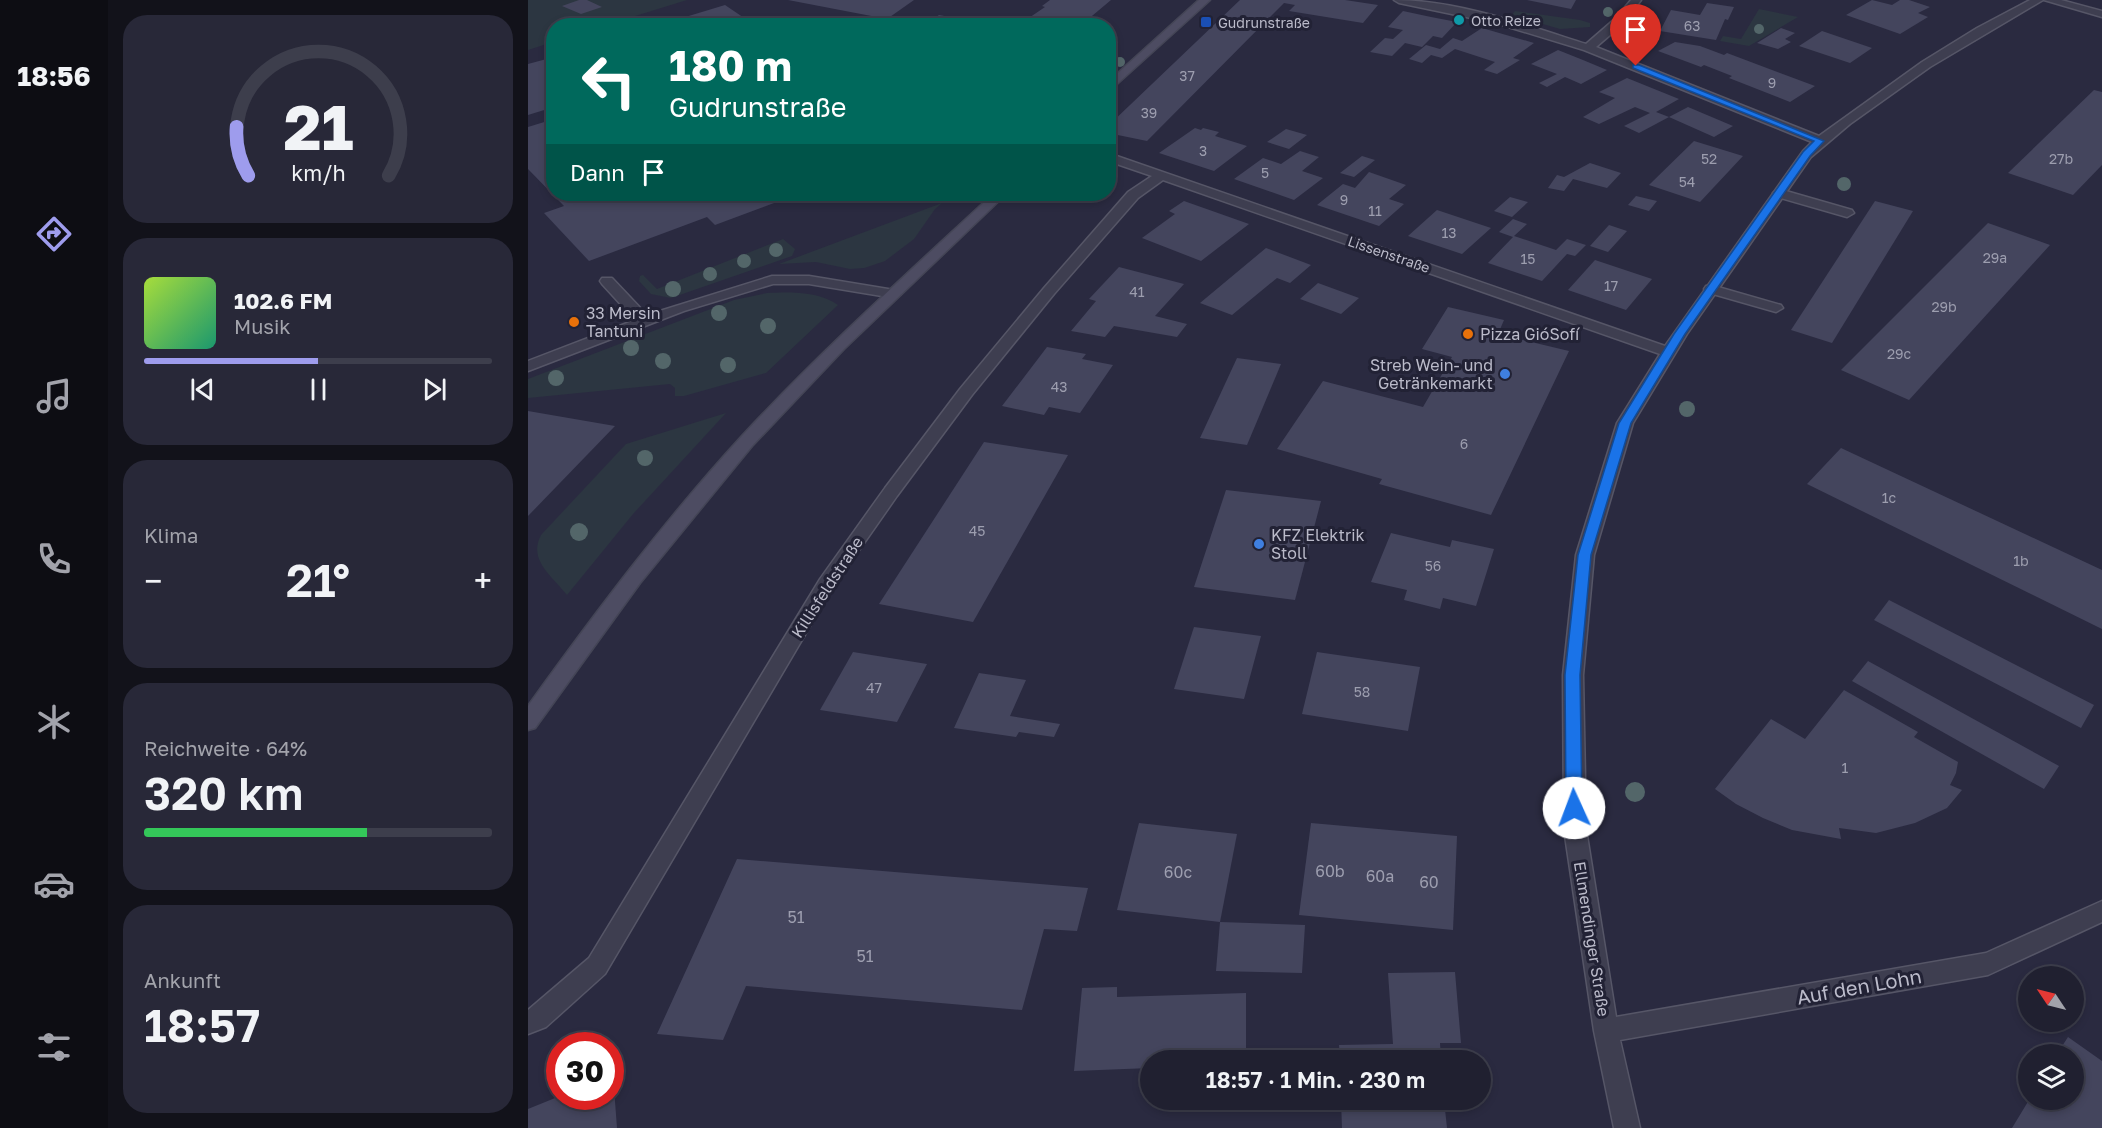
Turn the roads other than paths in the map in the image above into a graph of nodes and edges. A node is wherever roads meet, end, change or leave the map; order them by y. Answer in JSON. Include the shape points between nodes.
{"nodes":[{"id":1,"x":1205,"y":0,"type":"edge"},
{"id":2,"x":1398,"y":0,"type":"edge"},
{"id":3,"x":1636,"y":0,"type":"edge"},
{"id":4,"x":2038,"y":0,"type":"edge"},
{"id":5,"x":2049,"y":0,"type":"edge"},
{"id":6,"x":2102,"y":14,"type":"edge"},
{"id":7,"x":1588,"y":48,"type":"junction"},
{"id":8,"x":1116,"y":82,"type":"edge"},
{"id":9,"x":1820,"y":141,"type":"junction"},
{"id":10,"x":1116,"y":159,"type":"edge"},
{"id":11,"x":1161,"y":175,"type":"junction"},
{"id":12,"x":1779,"y":193,"type":"junction"},
{"id":13,"x":993,"y":201,"type":"edge"},
{"id":14,"x":1847,"y":213,"type":"dead end"},
{"id":15,"x":608,"y":281,"type":"dead end"},
{"id":16,"x":1711,"y":289,"type":"junction"},
{"id":17,"x":894,"y":294,"type":"junction"},
{"id":18,"x":1776,"y":308,"type":"dead end"},
{"id":19,"x":644,"y":321,"type":"junction"},
{"id":20,"x":1669,"y":352,"type":"junction"},
{"id":21,"x":528,"y":366,"type":"edge"},
{"id":22,"x":528,"y":722,"type":"edge"},
{"id":23,"x":2102,"y":911,"type":"edge"},
{"id":24,"x":528,"y":1023,"type":"edge"},
{"id":25,"x":1606,"y":1031,"type":"junction"},
{"id":26,"x":1627,"y":1128,"type":"edge"}],
"edges":[{"from":1,"to":8,"type":"main road"},
{"from":2,"to":7,"type":"street","via":[[1497,20]]},
{"from":3,"to":7,"type":"street","via":[[1617,26]]},
{"from":4,"to":9,"type":"street","name":"Ellmendinger Straße","via":[[1920,67]]},
{"from":5,"to":6,"type":"street"},
{"from":7,"to":9,"type":"street"},
{"from":9,"to":12,"type":"street","name":"Ellmendinger Straße"},
{"from":10,"to":11,"type":"street","name":"Lissenstraße"},
{"from":11,"to":20,"type":"street","name":"Lissenstraße"},
{"from":11,"to":24,"type":"street","name":"Killisfeldstraße","via":[[1133,195],[1049,291],[891,492],[826,584],[597,966]]},
{"from":12,"to":14,"type":"street"},
{"from":12,"to":16,"type":"street","name":"Ellmendinger Straße"},
{"from":13,"to":17,"type":"main road"},
{"from":15,"to":19,"type":"street"},
{"from":16,"to":18,"type":"street"},
{"from":16,"to":20,"type":"street","name":"Ellmendinger Straße"},
{"from":17,"to":19,"type":"street","via":[[809,279],[772,280]]},
{"from":17,"to":22,"type":"main road","via":[[819,364],[747,441],[673,528]]},
{"from":19,"to":21,"type":"street"},
{"from":20,"to":25,"type":"street","name":"Ellmendinger Straße","via":[[1625,423],[1585,555],[1573,675],[1575,829]]},
{"from":23,"to":25,"type":"street","name":"Auf den Lohn","via":[[1988,964]]},
{"from":25,"to":26,"type":"street","name":"Ellmendinger Straße"}]}
